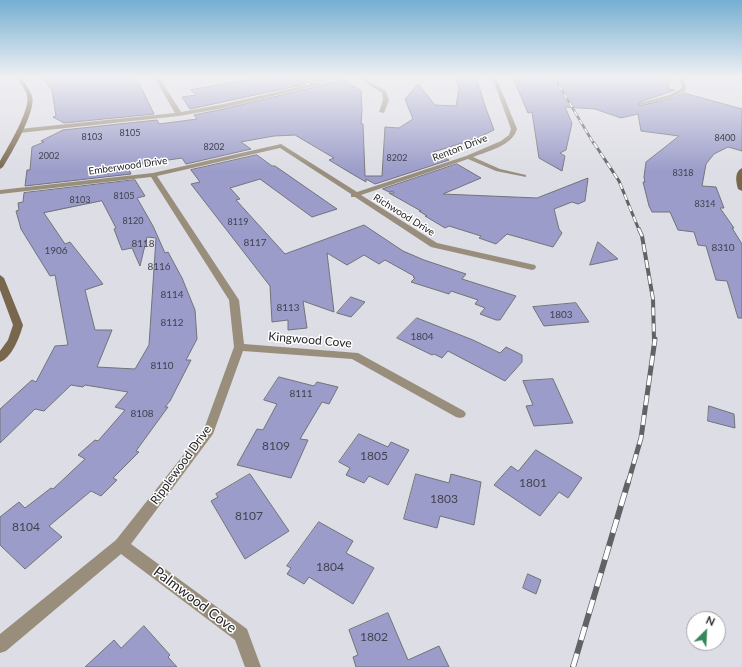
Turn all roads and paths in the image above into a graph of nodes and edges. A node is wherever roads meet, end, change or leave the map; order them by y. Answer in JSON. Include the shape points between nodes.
{"nodes":[{"id":1,"x":27,"y":108,"type":"edge"},
{"id":2,"x":175,"y":108,"type":"edge"},
{"id":3,"x":212,"y":108,"type":"edge"},
{"id":4,"x":383,"y":108,"type":"edge"},
{"id":5,"x":506,"y":108,"type":"edge"},
{"id":6,"x":382,"y":112,"type":"dead end"},
{"id":7,"x":179,"y":114,"type":"junction"},
{"id":8,"x":19,"y":131,"type":"junction"},
{"id":9,"x":281,"y":146,"type":"joint"},
{"id":10,"x":468,"y":157,"type":"junction"},
{"id":11,"x":0,"y":167,"type":"edge"},
{"id":12,"x":742,"y":170,"type":"edge"},
{"id":13,"x":153,"y":175,"type":"junction"},
{"id":14,"x":524,"y":176,"type":"dead end"},
{"id":15,"x":742,"y":189,"type":"edge"},
{"id":16,"x":0,"y":192,"type":"edge"},
{"id":17,"x":354,"y":195,"type":"junction"},
{"id":18,"x":532,"y":267,"type":"dead end"},
{"id":19,"x":0,"y":278,"type":"edge"},
{"id":20,"x":238,"y":347,"type":"junction"},
{"id":21,"x":0,"y":358,"type":"edge"},
{"id":22,"x":460,"y":414,"type":"dead end"},
{"id":23,"x":121,"y":545,"type":"junction"},
{"id":24,"x":0,"y":645,"type":"edge"},
{"id":25,"x":253,"y":667,"type":"edge"}],
"edges":[{"from":1,"to":8,"type":"street"},
{"from":2,"to":7,"type":"street"},
{"from":3,"to":7,"type":"street"},
{"from":4,"to":6,"type":"street"},
{"from":5,"to":10,"type":"street","name":"Renton Drive","via":[[514,129],[512,136]]},
{"from":7,"to":8,"type":"street"},
{"from":8,"to":11,"type":"street"},
{"from":9,"to":13,"type":"street","name":"Emberwood Drive"},
{"from":9,"to":17,"type":"street","name":"Richwood Drive"},
{"from":10,"to":14,"type":"street","via":[[498,170]]},
{"from":10,"to":17,"type":"street","name":"Renton Drive"},
{"from":12,"to":15,"type":"street","via":[[739,184]]},
{"from":13,"to":16,"type":"street","name":"Emberwood Drive"},
{"from":13,"to":20,"type":"street","name":"Ripplewood Drive","via":[[234,300]]},
{"from":17,"to":18,"type":"street","name":"Richwood Drive","via":[[434,245]]},
{"from":19,"to":21,"type":"street","via":[[18,325],[13,341]]},
{"from":20,"to":22,"type":"street","name":"Kingwood Cove","via":[[354,356]]},
{"from":20,"to":23,"type":"street","name":"Ripplewood Drive","via":[[209,431]]},
{"from":23,"to":24,"type":"street","name":"Ripplewood Drive"},
{"from":23,"to":25,"type":"street","name":"Palmwood Cove","via":[[241,635]]}]}
